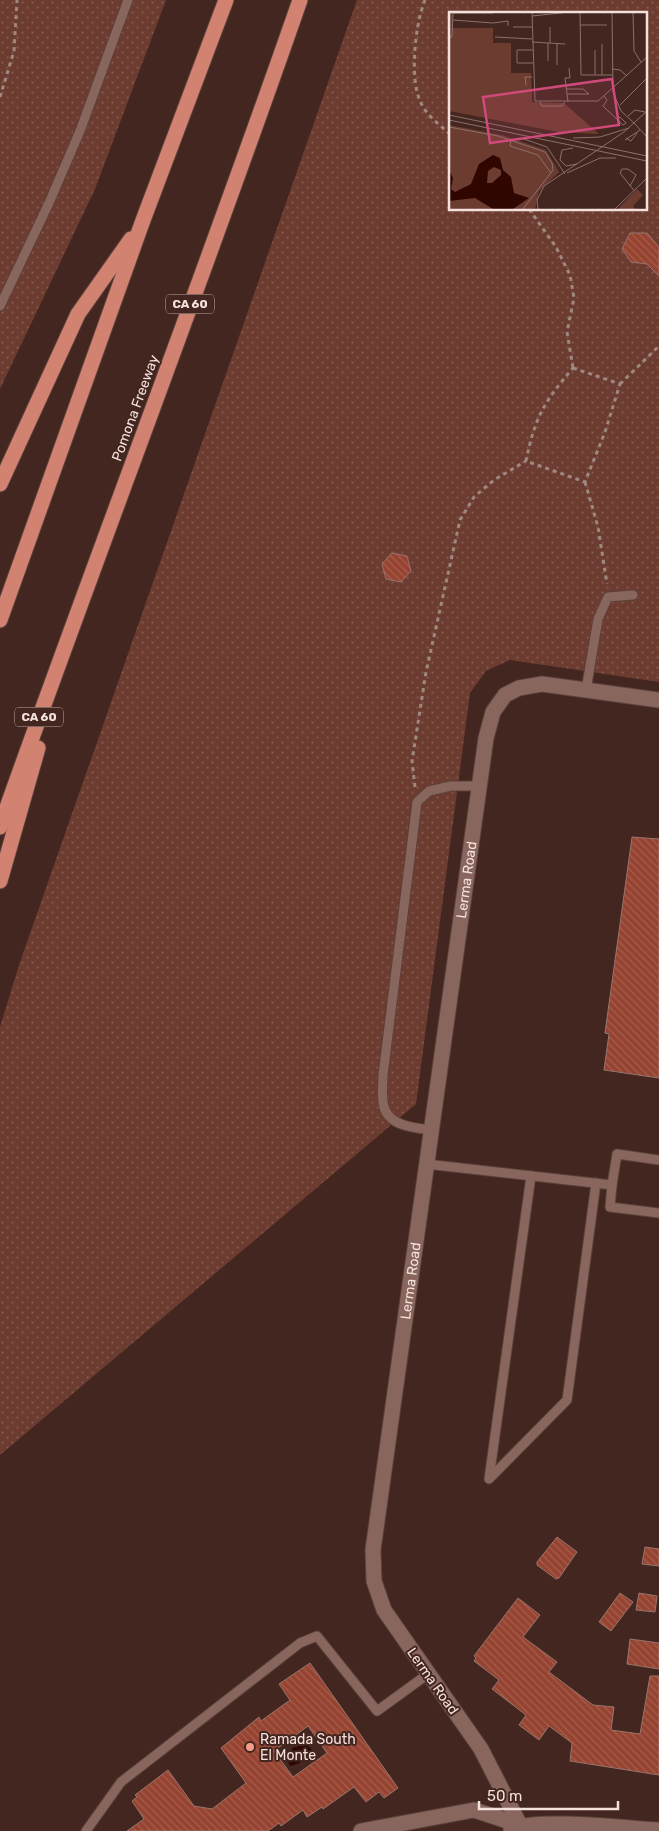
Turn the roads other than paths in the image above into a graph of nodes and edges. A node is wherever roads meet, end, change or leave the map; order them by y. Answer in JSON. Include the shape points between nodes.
{"nodes":[{"id":1,"x":128,"y":0,"type":"edge"},
{"id":2,"x":226,"y":0,"type":"edge"},
{"id":3,"x":300,"y":0,"type":"edge"},
{"id":4,"x":142,"y":223,"type":"junction"},
{"id":5,"x":0,"y":306,"type":"edge"},
{"id":6,"x":0,"y":484,"type":"edge"},
{"id":7,"x":633,"y":595,"type":"dead end"},
{"id":8,"x":78,"y":608,"type":"junction"},
{"id":9,"x":0,"y":620,"type":"edge"},
{"id":10,"x":586,"y":690,"type":"junction"},
{"id":11,"x":659,"y":700,"type":"edge"},
{"id":12,"x":479,"y":786,"type":"junction"},
{"id":13,"x":0,"y":827,"type":"edge"},
{"id":14,"x":0,"y":881,"type":"edge"},
{"id":15,"x":431,"y":1130,"type":"junction"},
{"id":16,"x":659,"y":1160,"type":"edge"},
{"id":17,"x":426,"y":1164,"type":"junction"},
{"id":18,"x":531,"y":1176,"type":"junction"},
{"id":19,"x":596,"y":1183,"type":"junction"},
{"id":20,"x":612,"y":1185,"type":"junction"},
{"id":21,"x":659,"y":1213,"type":"edge"},
{"id":22,"x":428,"y":1674,"type":"junction"},
{"id":23,"x":521,"y":1828,"type":"edge"},
{"id":24,"x":89,"y":1830,"type":"edge"},
{"id":25,"x":659,"y":1830,"type":"edge"},
{"id":26,"x":361,"y":1831,"type":"edge"},
{"id":27,"x":505,"y":1831,"type":"edge"}],
"edges":[{"from":1,"to":5,"type":"lane","via":[[76,140]]},
{"from":2,"to":4,"type":"highway"},
{"from":3,"to":8,"type":"highway","name":"Pomona Freeway","number":"CA 60"},
{"from":4,"to":6,"type":"highway","via":[[78,314]]},
{"from":4,"to":9,"type":"highway"},
{"from":7,"to":10,"type":"lane","via":[[608,597],[598,619]]},
{"from":8,"to":13,"type":"highway","name":"Pomona Freeway","number":"CA 60"},
{"from":8,"to":14,"type":"highway"},
{"from":10,"to":11,"type":"street"},
{"from":10,"to":12,"type":"street","name":"Lerma Road","via":[[542,684],[519,688],[505,695],[493,712]]},
{"from":12,"to":15,"type":"street","name":"Lerma Road"},
{"from":12,"to":15,"type":"lane","via":[[451,786],[429,791],[417,802],[382,1076],[384,1108],[394,1121]]},
{"from":15,"to":17,"type":"street","name":"Lerma Road"},
{"from":16,"to":20,"type":"lane","via":[[617,1154]]},
{"from":17,"to":18,"type":"lane"},
{"from":17,"to":22,"type":"street","name":"Lerma Road","via":[[373,1550],[374,1581],[384,1610]]},
{"from":18,"to":19,"type":"lane"},
{"from":18,"to":19,"type":"lane","via":[[489,1479],[567,1400]]},
{"from":19,"to":20,"type":"lane"},
{"from":20,"to":21,"type":"lane","via":[[610,1207]]},
{"from":22,"to":23,"type":"street","name":"Lerma Road","via":[[481,1749]]},
{"from":22,"to":24,"type":"lane","via":[[377,1711],[317,1636],[300,1643],[121,1782]]},
{"from":23,"to":25,"type":"street","via":[[553,1825]]},
{"from":23,"to":26,"type":"street","via":[[474,1810]]},
{"from":23,"to":27,"type":"street"}]}
